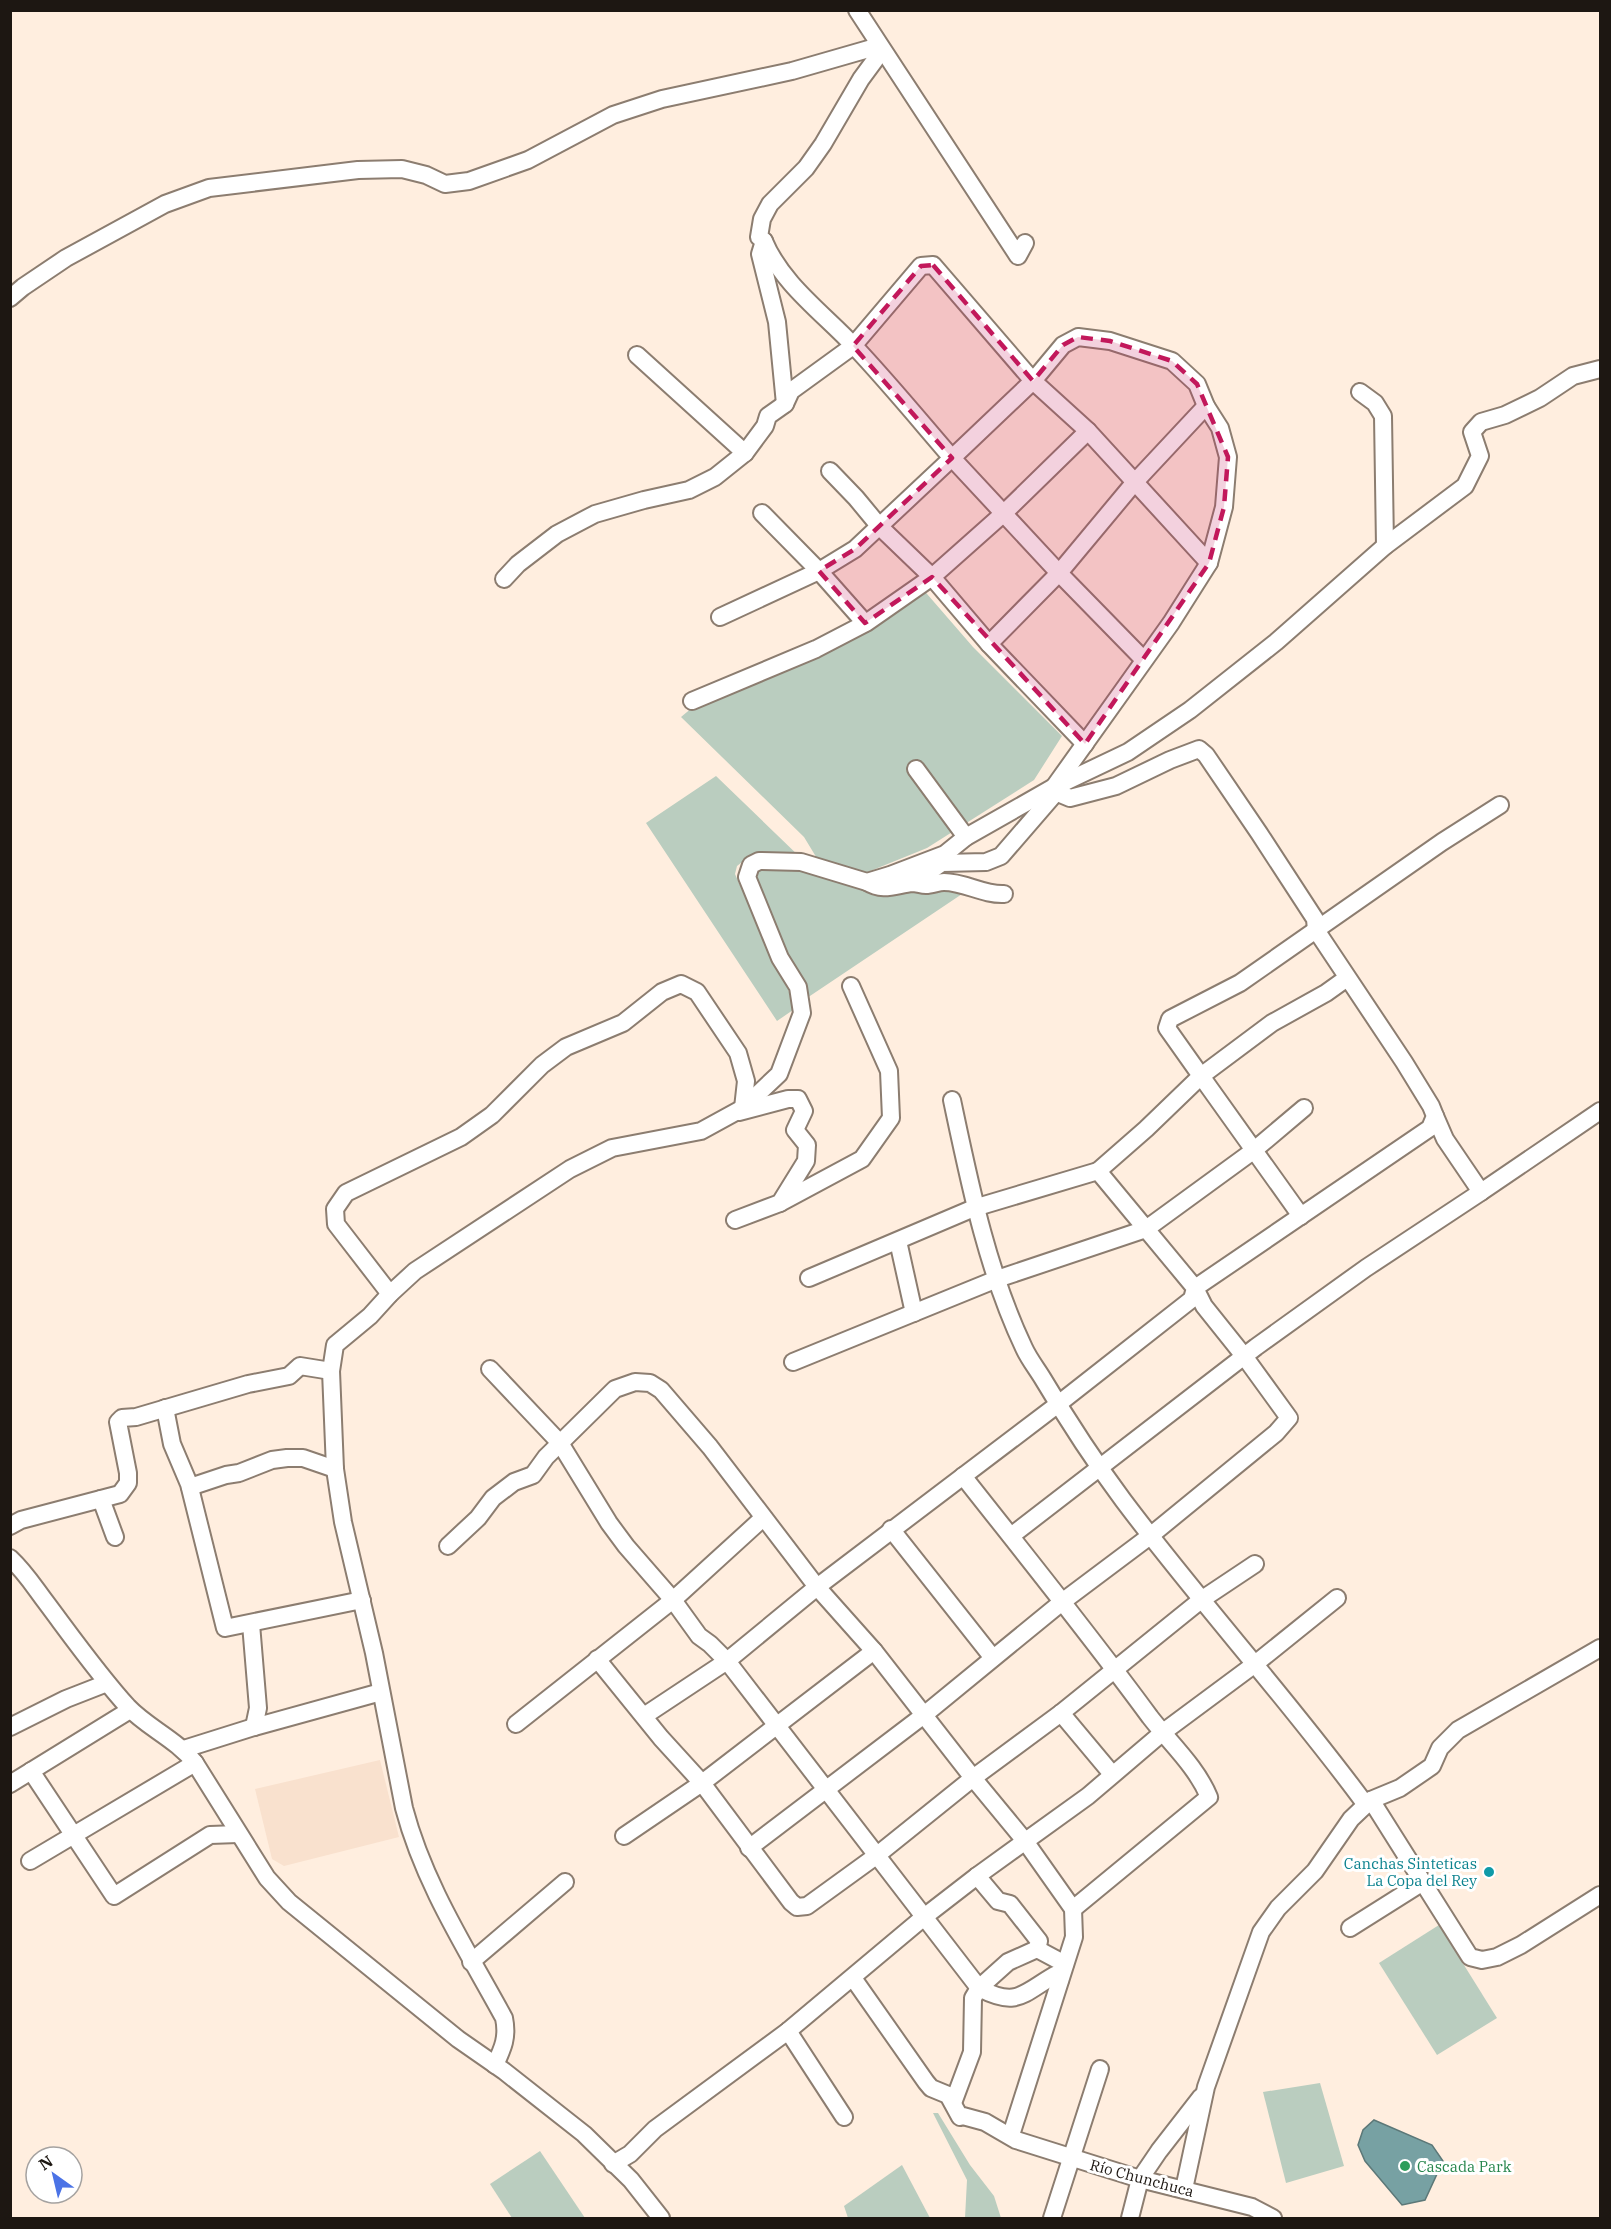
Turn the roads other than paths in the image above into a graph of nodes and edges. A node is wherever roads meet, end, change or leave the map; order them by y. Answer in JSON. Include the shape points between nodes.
{"nodes":[{"id":1,"x":857,"y":10,"type":"edge"},
{"id":2,"x":879,"y":46,"type":"junction"},
{"id":3,"x":764,"y":242,"type":"junction"},
{"id":4,"x":1025,"y":243,"type":"dead end"},
{"id":5,"x":10,"y":298,"type":"edge"},
{"id":6,"x":854,"y":346,"type":"junction"},
{"id":7,"x":637,"y":355,"type":"dead end"},
{"id":8,"x":1600,"y":369,"type":"edge"},
{"id":9,"x":1033,"y":381,"type":"junction"},
{"id":10,"x":1360,"y":392,"type":"dead end"},
{"id":11,"x":785,"y":404,"type":"junction"},
{"id":12,"x":1206,"y":406,"type":"junction"},
{"id":13,"x":1088,"y":431,"type":"junction"},
{"id":14,"x":745,"y":453,"type":"junction"},
{"id":15,"x":952,"y":458,"type":"junction"},
{"id":16,"x":830,"y":471,"type":"dead end"},
{"id":17,"x":1134,"y":483,"type":"junction"},
{"id":18,"x":762,"y":513,"type":"dead end"},
{"id":19,"x":1004,"y":513,"type":"junction"},
{"id":20,"x":880,"y":527,"type":"junction"},
{"id":21,"x":1386,"y":546,"type":"junction"},
{"id":22,"x":1209,"y":563,"type":"junction"},
{"id":23,"x":819,"y":571,"type":"junction"},
{"id":24,"x":1059,"y":573,"type":"junction"},
{"id":25,"x":932,"y":577,"type":"junction"},
{"id":26,"x":504,"y":579,"type":"dead end"},
{"id":27,"x":720,"y":617,"type":"dead end"},
{"id":28,"x":865,"y":623,"type":"junction"},
{"id":29,"x":989,"y":644,"type":"junction"},
{"id":30,"x":1144,"y":660,"type":"junction"},
{"id":31,"x":692,"y":701,"type":"dead end"},
{"id":32,"x":1085,"y":744,"type":"junction"},
{"id":33,"x":916,"y":769,"type":"dead end"},
{"id":34,"x":1056,"y":790,"type":"junction"},
{"id":35,"x":1500,"y":805,"type":"dead end"},
{"id":36,"x":966,"y":837,"type":"junction"},
{"id":37,"x":867,"y":882,"type":"junction"},
{"id":38,"x":912,"y":883,"type":"junction"},
{"id":39,"x":1004,"y":894,"type":"dead end"},
{"id":40,"x":1316,"y":930,"type":"junction"},
{"id":41,"x":1347,"y":978,"type":"junction"},
{"id":42,"x":851,"y":986,"type":"dead end"},
{"id":43,"x":1201,"y":1076,"type":"junction"},
{"id":44,"x":952,"y":1101,"type":"dead end"},
{"id":45,"x":1304,"y":1108,"type":"dead end"},
{"id":46,"x":739,"y":1110,"type":"junction"},
{"id":47,"x":1600,"y":1111,"type":"edge"},
{"id":48,"x":1435,"y":1116,"type":"junction"},
{"id":49,"x":1253,"y":1151,"type":"junction"},
{"id":50,"x":1098,"y":1172,"type":"junction"},
{"id":51,"x":1481,"y":1192,"type":"junction"},
{"id":52,"x":780,"y":1203,"type":"junction"},
{"id":53,"x":974,"y":1208,"type":"junction"},
{"id":54,"x":1301,"y":1216,"type":"junction"},
{"id":55,"x":735,"y":1220,"type":"dead end"},
{"id":56,"x":1146,"y":1229,"type":"junction"},
{"id":57,"x":898,"y":1241,"type":"junction"},
{"id":58,"x":809,"y":1278,"type":"dead end"},
{"id":59,"x":997,"y":1279,"type":"junction"},
{"id":60,"x":1195,"y":1288,"type":"junction"},
{"id":61,"x":390,"y":1294,"type":"junction"},
{"id":62,"x":914,"y":1313,"type":"junction"},
{"id":63,"x":1244,"y":1356,"type":"junction"},
{"id":64,"x":793,"y":1362,"type":"dead end"},
{"id":65,"x":490,"y":1369,"type":"dead end"},
{"id":66,"x":331,"y":1371,"type":"junction"},
{"id":67,"x":1057,"y":1405,"type":"junction"},
{"id":68,"x":165,"y":1408,"type":"junction"},
{"id":69,"x":560,"y":1443,"type":"junction"},
{"id":70,"x":1099,"y":1468,"type":"junction"},
{"id":71,"x":335,"y":1469,"type":"junction"},
{"id":72,"x":963,"y":1476,"type":"junction"},
{"id":73,"x":190,"y":1487,"type":"junction"},
{"id":74,"x":101,"y":1499,"type":"junction"},
{"id":75,"x":763,"y":1518,"type":"junction"},
{"id":76,"x":10,"y":1526,"type":"edge"},
{"id":77,"x":891,"y":1529,"type":"junction"},
{"id":78,"x":1011,"y":1536,"type":"junction"},
{"id":79,"x":1150,"y":1536,"type":"junction"},
{"id":80,"x":115,"y":1537,"type":"dead end"},
{"id":81,"x":448,"y":1546,"type":"dead end"},
{"id":82,"x":10,"y":1558,"type":"edge"},
{"id":83,"x":1255,"y":1564,"type":"dead end"},
{"id":84,"x":817,"y":1587,"type":"junction"},
{"id":85,"x":1337,"y":1598,"type":"dead end"},
{"id":86,"x":362,"y":1600,"type":"junction"},
{"id":87,"x":673,"y":1600,"type":"junction"},
{"id":88,"x":1200,"y":1600,"type":"junction"},
{"id":89,"x":1062,"y":1602,"type":"junction"},
{"id":90,"x":251,"y":1624,"type":"junction"},
{"id":91,"x":1600,"y":1648,"type":"edge"},
{"id":92,"x":874,"y":1651,"type":"junction"},
{"id":93,"x":993,"y":1658,"type":"junction"},
{"id":94,"x":597,"y":1659,"type":"junction"},
{"id":95,"x":727,"y":1661,"type":"junction"},
{"id":96,"x":1255,"y":1664,"type":"junction"},
{"id":97,"x":1115,"y":1669,"type":"junction"},
{"id":98,"x":107,"y":1683,"type":"junction"},
{"id":99,"x":381,"y":1692,"type":"junction"},
{"id":100,"x":130,"y":1710,"type":"junction"},
{"id":101,"x":1061,"y":1713,"type":"junction"},
{"id":102,"x":924,"y":1715,"type":"junction"},
{"id":103,"x":644,"y":1716,"type":"junction"},
{"id":104,"x":516,"y":1724,"type":"dead end"},
{"id":105,"x":254,"y":1726,"type":"junction"},
{"id":106,"x":776,"y":1726,"type":"junction"},
{"id":107,"x":10,"y":1728,"type":"edge"},
{"id":108,"x":1162,"y":1733,"type":"junction"},
{"id":109,"x":184,"y":1749,"type":"junction"},
{"id":110,"x":195,"y":1763,"type":"junction"},
{"id":111,"x":31,"y":1771,"type":"junction"},
{"id":112,"x":1112,"y":1774,"type":"junction"},
{"id":113,"x":973,"y":1778,"type":"junction"},
{"id":114,"x":702,"y":1783,"type":"junction"},
{"id":115,"x":10,"y":1784,"type":"edge"},
{"id":116,"x":825,"y":1789,"type":"junction"},
{"id":117,"x":1368,"y":1803,"type":"junction"},
{"id":118,"x":73,"y":1834,"type":"junction"},
{"id":119,"x":238,"y":1834,"type":"junction"},
{"id":120,"x":624,"y":1836,"type":"dead end"},
{"id":121,"x":1025,"y":1841,"type":"junction"},
{"id":122,"x":749,"y":1848,"type":"junction"},
{"id":123,"x":876,"y":1856,"type":"junction"},
{"id":124,"x":30,"y":1861,"type":"dead end"},
{"id":125,"x":977,"y":1876,"type":"junction"},
{"id":126,"x":565,"y":1882,"type":"dead end"},
{"id":127,"x":1423,"y":1882,"type":"junction"},
{"id":128,"x":1600,"y":1895,"type":"edge"},
{"id":129,"x":1073,"y":1909,"type":"junction"},
{"id":130,"x":924,"y":1917,"type":"junction"},
{"id":131,"x":1350,"y":1928,"type":"dead end"},
{"id":132,"x":1037,"y":1949,"type":"junction"},
{"id":133,"x":471,"y":1962,"type":"junction"},
{"id":134,"x":1063,"y":1972,"type":"junction"},
{"id":135,"x":853,"y":1978,"type":"junction"},
{"id":136,"x":979,"y":1988,"type":"junction"},
{"id":137,"x":788,"y":2031,"type":"junction"},
{"id":138,"x":495,"y":2065,"type":"junction"},
{"id":139,"x":1100,"y":2069,"type":"dead end"},
{"id":140,"x":1204,"y":2092,"type":"junction"},
{"id":141,"x":953,"y":2103,"type":"junction"},
{"id":142,"x":844,"y":2117,"type":"dead end"},
{"id":143,"x":1011,"y":2136,"type":"junction"},
{"id":144,"x":1072,"y":2158,"type":"junction"},
{"id":145,"x":613,"y":2164,"type":"junction"},
{"id":146,"x":1140,"y":2179,"type":"junction"},
{"id":147,"x":1184,"y":2189,"type":"junction"},
{"id":148,"x":1250,"y":2213,"type":"edge"},
{"id":149,"x":661,"y":2218,"type":"edge"},
{"id":150,"x":1053,"y":2218,"type":"edge"},
{"id":151,"x":1130,"y":2218,"type":"edge"},
{"id":152,"x":1273,"y":2218,"type":"edge"}],
"edges":[{"from":1,"to":2,"type":"street"},
{"from":2,"to":3,"type":"street","via":[[875,60],[823,144],[800,175],[770,204],[759,237]]},
{"from":2,"to":4,"type":"street","via":[[1018,256]]},
{"from":2,"to":5,"type":"street","via":[[792,71],[662,99],[613,115],[528,160],[469,181],[445,184],[402,169],[358,170],[208,188],[165,204],[66,258]]},
{"from":3,"to":6,"type":"street","via":[[791,282]]},
{"from":3,"to":11,"type":"street","via":[[760,254],[777,322]]},
{"from":6,"to":9,"type":"street","via":[[921,266],[933,265]]},
{"from":6,"to":11,"type":"street","via":[[791,391]]},
{"from":6,"to":15,"type":"street"},
{"from":7,"to":14,"type":"street"},
{"from":8,"to":21,"type":"street","via":[[1573,376],[1540,398],[1481,422],[1472,432],[1480,456],[1465,486]]},
{"from":9,"to":12,"type":"street","via":[[1063,345],[1078,337],[1110,341],[1172,361],[1197,384]]},
{"from":9,"to":13,"type":"street"},
{"from":9,"to":15,"type":"street"},
{"from":10,"to":21,"type":"street","via":[[1375,403],[1383,416]]},
{"from":11,"to":14,"type":"street","via":[[768,416]]},
{"from":12,"to":17,"type":"street"},
{"from":12,"to":22,"type":"street","via":[[1220,428],[1228,457],[1224,507]]},
{"from":13,"to":17,"type":"street"},
{"from":13,"to":19,"type":"street"},
{"from":14,"to":26,"type":"street","via":[[715,477],[688,490],[595,514],[557,534]]},
{"from":15,"to":19,"type":"street"},
{"from":15,"to":20,"type":"street"},
{"from":16,"to":20,"type":"street"},
{"from":17,"to":22,"type":"street"},
{"from":17,"to":24,"type":"street"},
{"from":18,"to":23,"type":"street"},
{"from":19,"to":24,"type":"street"},
{"from":19,"to":25,"type":"street"},
{"from":20,"to":23,"type":"street","via":[[855,549]]},
{"from":20,"to":25,"type":"street"},
{"from":21,"to":34,"type":"street","via":[[1276,642],[1190,710],[1128,752]]},
{"from":22,"to":30,"type":"street"},
{"from":23,"to":27,"type":"street"},
{"from":23,"to":28,"type":"street"},
{"from":24,"to":29,"type":"street"},
{"from":24,"to":30,"type":"street"},
{"from":25,"to":28,"type":"street"},
{"from":25,"to":29,"type":"street"},
{"from":28,"to":31,"type":"street","via":[[816,649]]},
{"from":29,"to":32,"type":"street"},
{"from":30,"to":32,"type":"street"},
{"from":32,"to":34,"type":"street"},
{"from":33,"to":36,"type":"street"},
{"from":34,"to":36,"type":"street"},
{"from":34,"to":38,"type":"street","via":[[1001,856],[986,862],[942,862]]},
{"from":34,"to":40,"type":"street","via":[[1070,798],[1116,786],[1199,749],[1315,919]]},
{"from":35,"to":40,"type":"street"},
{"from":36,"to":37,"type":"street","via":[[945,854]]},
{"from":37,"to":38,"type":"street","via":[[891,888]]},
{"from":37,"to":46,"type":"street","via":[[801,862],[759,861],[751,865],[747,877],[780,958],[798,987],[802,1013],[779,1074]]},
{"from":38,"to":39,"type":"street","via":[[928,886],[945,882]]},
{"from":40,"to":41,"type":"street"},
{"from":40,"to":43,"type":"street","via":[[1240,983],[1170,1019],[1167,1028]]},
{"from":41,"to":43,"type":"street","via":[[1272,1023]]},
{"from":41,"to":48,"type":"street"},
{"from":42,"to":52,"type":"street","via":[[889,1071],[891,1118],[862,1159]]},
{"from":43,"to":49,"type":"street"},
{"from":43,"to":50,"type":"street"},
{"from":44,"to":53,"type":"street"},
{"from":45,"to":49,"type":"street"},
{"from":46,"to":52,"type":"street","via":[[788,1099],[798,1100],[804,1111],[795,1130],[807,1145],[806,1161]]},
{"from":46,"to":61,"type":"street","via":[[701,1131],[612,1148],[570,1169],[415,1272]]},
{"from":46,"to":61,"type":"street","via":[[746,1081],[738,1053],[697,992],[681,984],[663,992],[622,1023],[566,1047],[492,1115],[461,1137],[346,1193],[335,1209],[336,1224]]},
{"from":47,"to":51,"type":"street"},
{"from":48,"to":51,"type":"street","via":[[1445,1139]]},
{"from":48,"to":54,"type":"street","via":[[1430,1128]]},
{"from":49,"to":54,"type":"street"},
{"from":49,"to":56,"type":"street"},
{"from":50,"to":53,"type":"street"},
{"from":50,"to":56,"type":"street"},
{"from":51,"to":63,"type":"street"},
{"from":52,"to":55,"type":"street"},
{"from":53,"to":57,"type":"street"},
{"from":53,"to":59,"type":"street"},
{"from":54,"to":60,"type":"street"},
{"from":56,"to":59,"type":"street"},
{"from":56,"to":60,"type":"street"},
{"from":57,"to":58,"type":"street"},
{"from":57,"to":62,"type":"street"},
{"from":59,"to":62,"type":"street"},
{"from":59,"to":67,"type":"street","via":[[1024,1349]]},
{"from":60,"to":63,"type":"street","via":[[1204,1306]]},
{"from":60,"to":67,"type":"street","via":[[1192,1299]]},
{"from":61,"to":66,"type":"street","via":[[335,1345]]},
{"from":62,"to":64,"type":"street"},
{"from":63,"to":70,"type":"street"},
{"from":63,"to":79,"type":"street","via":[[1289,1418],[1276,1433]]},
{"from":65,"to":69,"type":"street"},
{"from":66,"to":68,"type":"street","via":[[300,1366],[289,1376]]},
{"from":66,"to":71,"type":"street"},
{"from":67,"to":70,"type":"street"},
{"from":67,"to":72,"type":"street"},
{"from":68,"to":73,"type":"street","via":[[172,1444]]},
{"from":68,"to":74,"type":"street","via":[[117,1422],[128,1484],[120,1494]]},
{"from":69,"to":75,"type":"street","via":[[615,1389],[635,1382],[650,1383],[661,1390],[710,1447]]},
{"from":69,"to":81,"type":"street","via":[[533,1475],[514,1482],[493,1498]]},
{"from":69,"to":87,"type":"street","via":[[609,1523]]},
{"from":70,"to":78,"type":"street"},
{"from":70,"to":79,"type":"street"},
{"from":71,"to":73,"type":"street","via":[[303,1458],[287,1458]]},
{"from":71,"to":86,"type":"street"},
{"from":72,"to":77,"type":"street"},
{"from":72,"to":78,"type":"street"},
{"from":73,"to":90,"type":"street","via":[[225,1628]]},
{"from":74,"to":76,"type":"street"},
{"from":74,"to":80,"type":"street"},
{"from":75,"to":84,"type":"street"},
{"from":75,"to":87,"type":"street"},
{"from":77,"to":84,"type":"street"},
{"from":77,"to":93,"type":"street"},
{"from":78,"to":89,"type":"street"},
{"from":79,"to":88,"type":"street"},
{"from":79,"to":89,"type":"street"},
{"from":82,"to":98,"type":"street","via":[[28,1576]]},
{"from":83,"to":88,"type":"street"},
{"from":84,"to":92,"type":"street"},
{"from":84,"to":95,"type":"street"},
{"from":85,"to":96,"type":"street"},
{"from":86,"to":90,"type":"street"},
{"from":86,"to":99,"type":"street"},
{"from":87,"to":94,"type":"street"},
{"from":87,"to":95,"type":"street","via":[[699,1636]]},
{"from":88,"to":96,"type":"street"},
{"from":88,"to":97,"type":"street"},
{"from":89,"to":93,"type":"street"},
{"from":89,"to":97,"type":"street"},
{"from":90,"to":105,"type":"street","via":[[258,1708]]},
{"from":91,"to":117,"type":"street","via":[[1458,1730],[1440,1748],[1432,1766],[1400,1788]]},
{"from":92,"to":102,"type":"street"},
{"from":92,"to":106,"type":"street"},
{"from":93,"to":102,"type":"street"},
{"from":94,"to":103,"type":"street"},
{"from":94,"to":104,"type":"street"},
{"from":95,"to":103,"type":"street"},
{"from":95,"to":106,"type":"street"},
{"from":96,"to":108,"type":"street"},
{"from":96,"to":117,"type":"street"},
{"from":97,"to":101,"type":"street"},
{"from":97,"to":108,"type":"street"},
{"from":98,"to":100,"type":"street"},
{"from":98,"to":107,"type":"street"},
{"from":99,"to":105,"type":"street"},
{"from":99,"to":133,"type":"street","via":[[411,1833]]},
{"from":100,"to":109,"type":"street"},
{"from":100,"to":111,"type":"street"},
{"from":101,"to":112,"type":"street"},
{"from":101,"to":113,"type":"street"},
{"from":102,"to":113,"type":"street"},
{"from":102,"to":116,"type":"street"},
{"from":103,"to":114,"type":"street"},
{"from":105,"to":109,"type":"street"},
{"from":106,"to":114,"type":"street"},
{"from":106,"to":116,"type":"street"},
{"from":108,"to":112,"type":"street"},
{"from":108,"to":129,"type":"street","via":[[1196,1772],[1209,1797]]},
{"from":109,"to":110,"type":"street"},
{"from":110,"to":118,"type":"street"},
{"from":110,"to":119,"type":"street"},
{"from":111,"to":115,"type":"street"},
{"from":111,"to":118,"type":"street"},
{"from":112,"to":121,"type":"street"},
{"from":113,"to":121,"type":"street"},
{"from":113,"to":123,"type":"street"},
{"from":114,"to":120,"type":"street"},
{"from":114,"to":122,"type":"street"},
{"from":116,"to":122,"type":"street"},
{"from":116,"to":123,"type":"street"},
{"from":117,"to":127,"type":"street"},
{"from":117,"to":140,"type":"street","via":[[1351,1819],[1315,1872],[1278,1908],[1261,1932]]},
{"from":118,"to":119,"type":"street","via":[[114,1896],[210,1835]]},
{"from":118,"to":124,"type":"street"},
{"from":119,"to":138,"type":"street","via":[[267,1878],[289,1902]]},
{"from":121,"to":125,"type":"street"},
{"from":121,"to":129,"type":"street"},
{"from":122,"to":123,"type":"street","via":[[797,1906],[807,1906]]},
{"from":123,"to":130,"type":"street"},
{"from":125,"to":130,"type":"street"},
{"from":125,"to":132,"type":"street","via":[[998,1901],[1010,1904],[1039,1941]]},
{"from":126,"to":133,"type":"street"},
{"from":127,"to":128,"type":"street","via":[[1470,1956],[1482,1960],[1521,1945]]},
{"from":127,"to":131,"type":"street"},
{"from":129,"to":134,"type":"street","via":[[1074,1937]]},
{"from":130,"to":135,"type":"street"},
{"from":130,"to":136,"type":"street"},
{"from":132,"to":134,"type":"street"},
{"from":132,"to":136,"type":"street","via":[[1008,1962]]},
{"from":133,"to":138,"type":"street","via":[[507,2030]]},
{"from":134,"to":136,"type":"street","via":[[1010,1999]]},
{"from":134,"to":143,"type":"street"},
{"from":135,"to":137,"type":"street"},
{"from":135,"to":141,"type":"street","name":"Río Chunchuca","via":[[926,2082],[948,2095]]},
{"from":136,"to":141,"type":"street","via":[[973,1998],[972,2052]]},
{"from":137,"to":142,"type":"street"},
{"from":137,"to":145,"type":"street"},
{"from":138,"to":145,"type":"street","via":[[584,2134]]},
{"from":139,"to":144,"type":"street"},
{"from":140,"to":146,"type":"street"},
{"from":140,"to":147,"type":"street"},
{"from":141,"to":143,"type":"street","name":"Río Chunchuca","via":[[960,2117],[985,2122]]},
{"from":143,"to":144,"type":"street","name":"Río Chunchuca"},
{"from":144,"to":146,"type":"street","name":"Río Chunchuca"},
{"from":144,"to":150,"type":"street"},
{"from":145,"to":149,"type":"street"},
{"from":146,"to":147,"type":"street","name":"Río Chunchuca"},
{"from":146,"to":151,"type":"street"},
{"from":147,"to":148,"type":"street","name":"Río Chunchuca"},
{"from":148,"to":152,"type":"street","name":"Río Chunchuca"}]}
